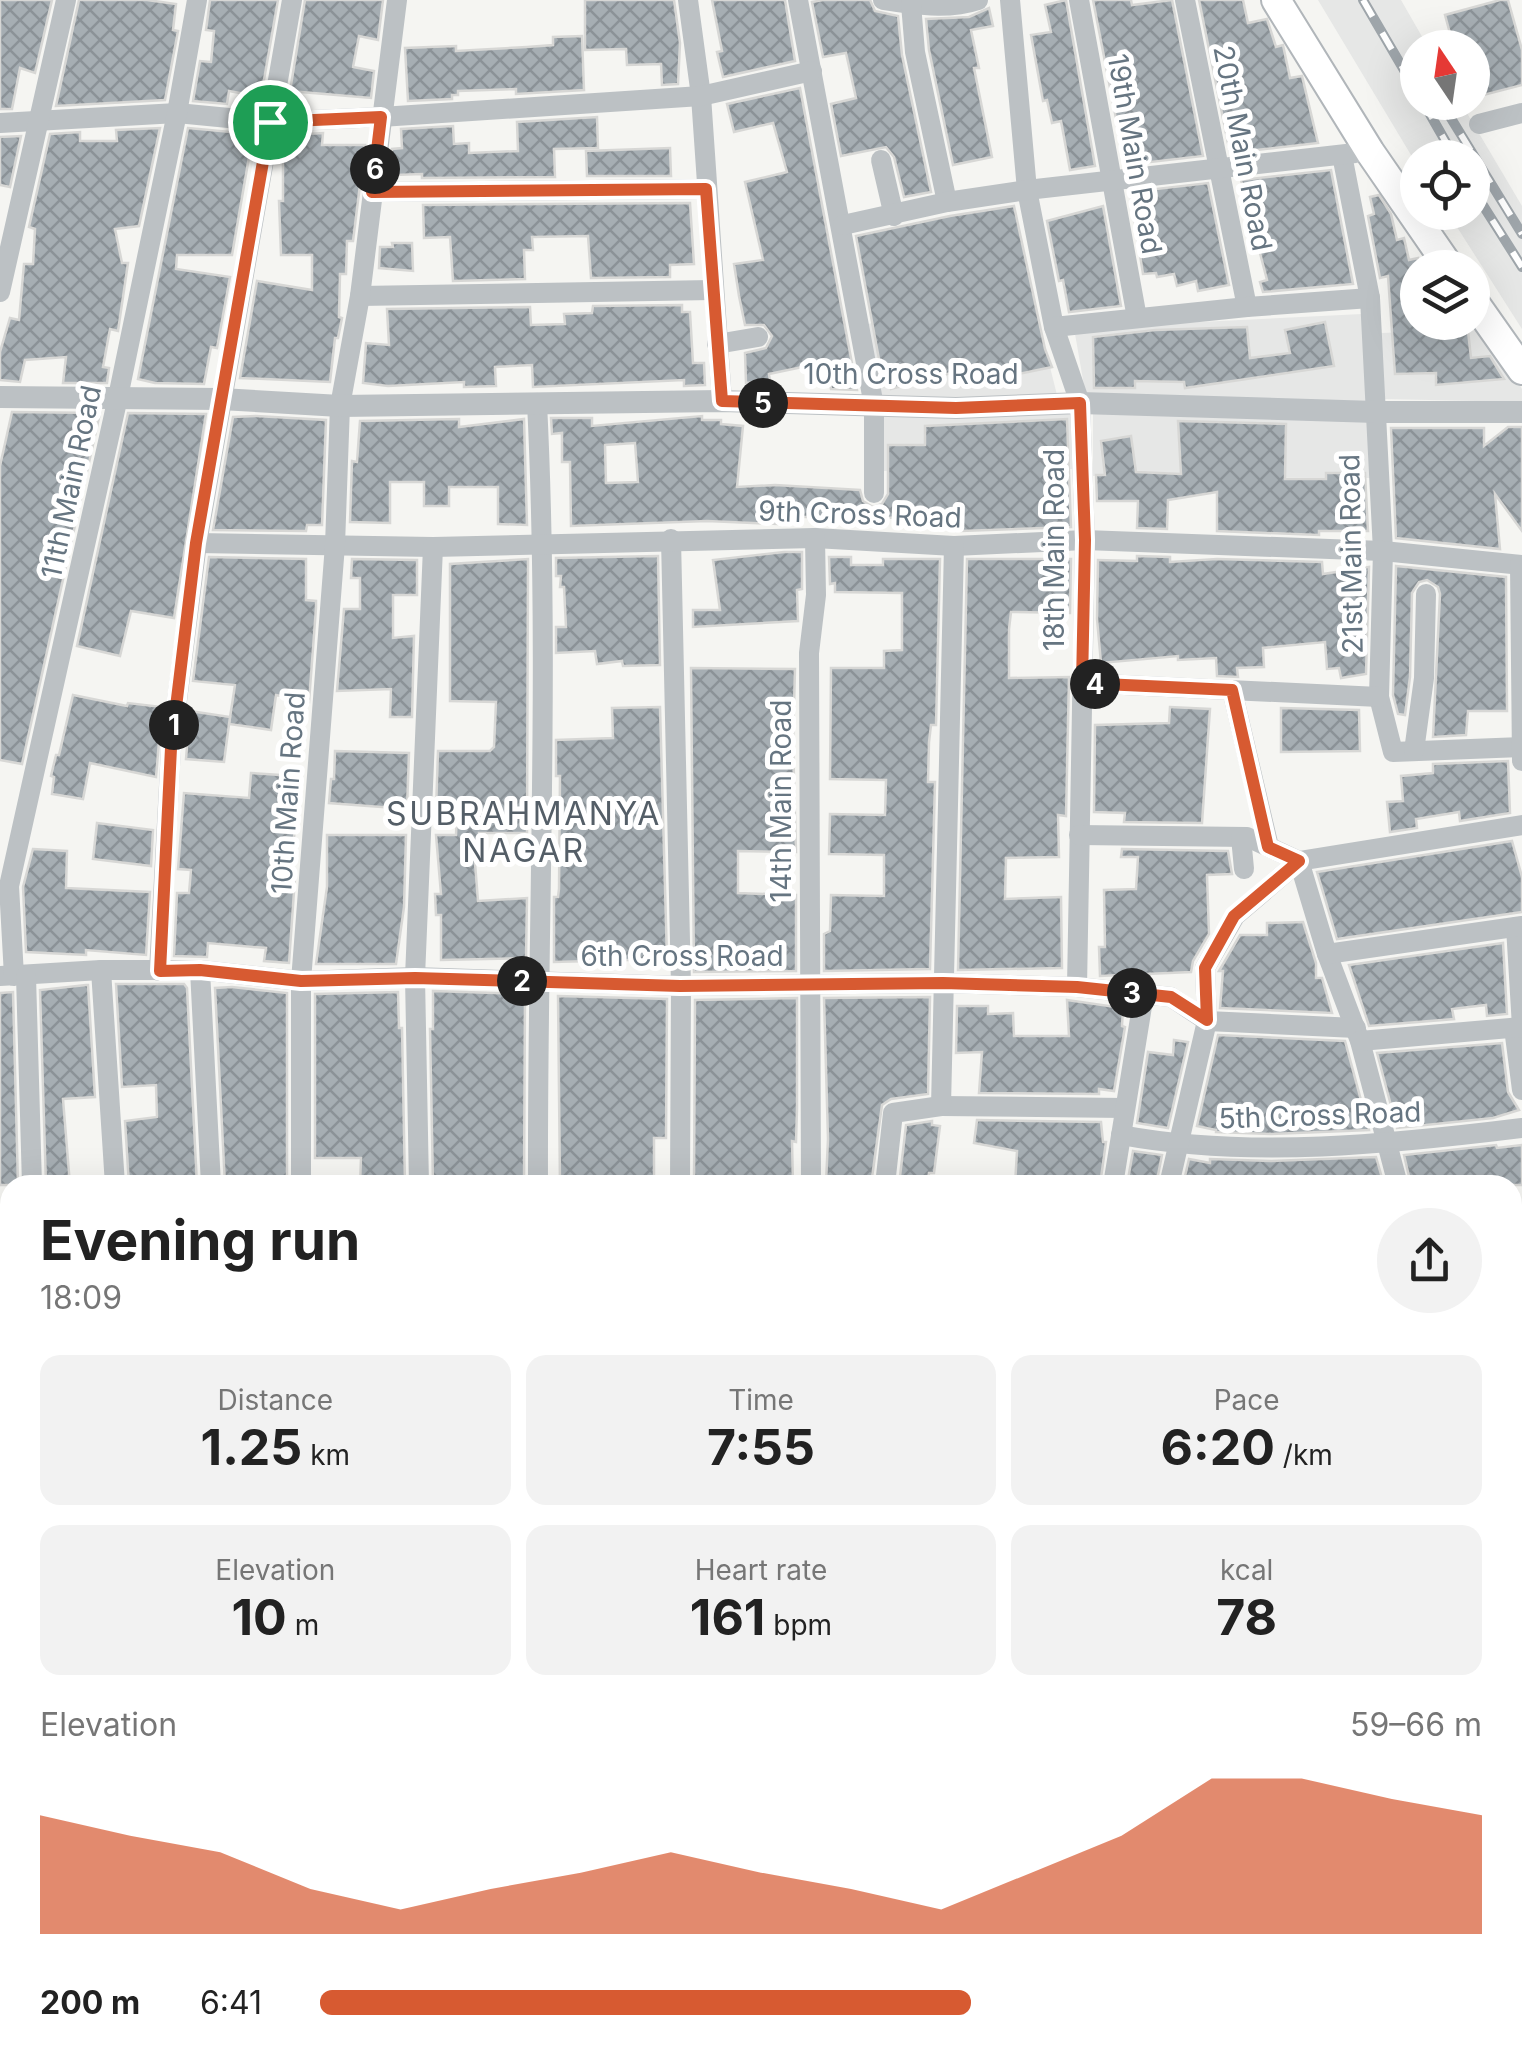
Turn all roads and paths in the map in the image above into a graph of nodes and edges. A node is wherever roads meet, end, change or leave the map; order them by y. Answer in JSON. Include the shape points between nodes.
{"nodes":[{"id":1,"x":66,"y":0,"type":"edge"},
{"id":2,"x":197,"y":0,"type":"edge"},
{"id":3,"x":292,"y":0,"type":"edge"},
{"id":4,"x":398,"y":0,"type":"edge"},
{"id":5,"x":688,"y":0,"type":"edge"},
{"id":6,"x":798,"y":0,"type":"edge"},
{"id":7,"x":883,"y":0,"type":"edge"},
{"id":8,"x":978,"y":0,"type":"edge"},
{"id":9,"x":1010,"y":0,"type":"edge"},
{"id":10,"x":1079,"y":0,"type":"edge"},
{"id":11,"x":1186,"y":0,"type":"edge"},
{"id":12,"x":1276,"y":0,"type":"edge"},
{"id":13,"x":910,"y":4,"type":"junction"},
{"id":14,"x":812,"y":72,"type":"junction"},
{"id":15,"x":701,"y":96,"type":"junction"},
{"id":16,"x":178,"y":112,"type":"junction"},
{"id":17,"x":1522,"y":112,"type":"edge"},
{"id":18,"x":381,"y":117,"type":"junction"},
{"id":19,"x":38,"y":122,"type":"junction"},
{"id":20,"x":270,"y":122,"type":"junction"},
{"id":21,"x":0,"y":123,"type":"edge"},
{"id":22,"x":1479,"y":124,"type":"dead end"},
{"id":23,"x":1356,"y":153,"type":"junction"},
{"id":24,"x":881,"y":160,"type":"dead end"},
{"id":25,"x":1219,"y":168,"type":"junction"},
{"id":26,"x":1112,"y":181,"type":"junction"},
{"id":27,"x":706,"y":189,"type":"junction"},
{"id":28,"x":1027,"y":190,"type":"junction"},
{"id":29,"x":372,"y":192,"type":"junction"},
{"id":30,"x":947,"y":202,"type":"junction"},
{"id":31,"x":894,"y":216,"type":"junction"},
{"id":32,"x":842,"y":225,"type":"junction"},
{"id":33,"x":1435,"y":250,"type":"edge"},
{"id":34,"x":712,"y":290,"type":"junction"},
{"id":35,"x":0,"y":292,"type":"edge"},
{"id":36,"x":360,"y":296,"type":"junction"},
{"id":37,"x":1370,"y":298,"type":"junction"},
{"id":38,"x":1248,"y":307,"type":"junction"},
{"id":39,"x":1137,"y":318,"type":"junction"},
{"id":40,"x":1490,"y":325,"type":"edge"},
{"id":41,"x":1054,"y":328,"type":"junction"},
{"id":42,"x":758,"y":337,"type":"dead end"},
{"id":43,"x":717,"y":344,"type":"junction"},
{"id":44,"x":1522,"y":370,"type":"edge"},
{"id":45,"x":0,"y":397,"type":"edge"},
{"id":46,"x":118,"y":397,"type":"junction"},
{"id":47,"x":221,"y":399,"type":"junction"},
{"id":48,"x":722,"y":401,"type":"junction"},
{"id":49,"x":538,"y":403,"type":"junction"},
{"id":50,"x":1080,"y":403,"type":"junction"},
{"id":51,"x":340,"y":406,"type":"junction"},
{"id":52,"x":874,"y":406,"type":"junction"},
{"id":53,"x":1376,"y":412,"type":"junction"},
{"id":54,"x":1522,"y":412,"type":"edge"},
{"id":55,"x":874,"y":494,"type":"dead end"},
{"id":56,"x":814,"y":538,"type":"junction"},
{"id":57,"x":671,"y":539,"type":"junction"},
{"id":58,"x":1085,"y":540,"type":"junction"},
{"id":59,"x":196,"y":543,"type":"junction"},
{"id":60,"x":544,"y":543,"type":"junction"},
{"id":61,"x":335,"y":546,"type":"junction"},
{"id":62,"x":954,"y":546,"type":"junction"},
{"id":63,"x":432,"y":547,"type":"junction"},
{"id":64,"x":1383,"y":551,"type":"junction"},
{"id":65,"x":1521,"y":565,"type":"edge"},
{"id":66,"x":1426,"y":594,"type":"dead end"},
{"id":67,"x":1082,"y":683,"type":"junction"},
{"id":68,"x":1232,"y":690,"type":"junction"},
{"id":69,"x":1379,"y":696,"type":"junction"},
{"id":70,"x":1522,"y":747,"type":"edge"},
{"id":71,"x":1414,"y":750,"type":"junction"},
{"id":72,"x":1522,"y":762,"type":"edge"},
{"id":73,"x":1522,"y":825,"type":"edge"},
{"id":74,"x":1079,"y":835,"type":"junction"},
{"id":75,"x":1242,"y":837,"type":"junction"},
{"id":76,"x":1268,"y":847,"type":"junction"},
{"id":77,"x":1299,"y":861,"type":"junction"},
{"id":78,"x":1244,"y":869,"type":"dead end"},
{"id":79,"x":1519,"y":927,"type":"edge"},
{"id":80,"x":1327,"y":954,"type":"junction"},
{"id":81,"x":101,"y":970,"type":"junction"},
{"id":82,"x":200,"y":970,"type":"junction"},
{"id":83,"x":160,"y":971,"type":"junction"},
{"id":84,"x":13,"y":976,"type":"edge"},
{"id":85,"x":415,"y":978,"type":"junction"},
{"id":86,"x":301,"y":981,"type":"junction"},
{"id":87,"x":537,"y":982,"type":"junction"},
{"id":88,"x":943,"y":983,"type":"junction"},
{"id":89,"x":808,"y":984,"type":"junction"},
{"id":90,"x":680,"y":986,"type":"junction"},
{"id":91,"x":1077,"y":987,"type":"junction"},
{"id":92,"x":1144,"y":994,"type":"junction"},
{"id":93,"x":1207,"y":1020,"type":"junction"},
{"id":94,"x":1519,"y":1028,"type":"edge"},
{"id":95,"x":1358,"y":1034,"type":"junction"},
{"id":96,"x":1522,"y":1090,"type":"edge"},
{"id":97,"x":941,"y":1106,"type":"junction"},
{"id":98,"x":1124,"y":1108,"type":"junction"},
{"id":99,"x":1522,"y":1128,"type":"edge"},
{"id":100,"x":1121,"y":1136,"type":"junction"},
{"id":101,"x":1387,"y":1145,"type":"junction"},
{"id":102,"x":1177,"y":1146,"type":"junction"},
{"id":103,"x":31,"y":1175,"type":"edge"},
{"id":104,"x":114,"y":1175,"type":"edge"},
{"id":105,"x":210,"y":1175,"type":"edge"},
{"id":106,"x":301,"y":1175,"type":"edge"},
{"id":107,"x":420,"y":1175,"type":"edge"},
{"id":108,"x":538,"y":1175,"type":"edge"},
{"id":109,"x":680,"y":1175,"type":"edge"},
{"id":110,"x":811,"y":1175,"type":"edge"},
{"id":111,"x":886,"y":1175,"type":"edge"},
{"id":112,"x":1115,"y":1175,"type":"edge"},
{"id":113,"x":1171,"y":1175,"type":"edge"},
{"id":114,"x":1395,"y":1175,"type":"edge"}],
"edges":[{"from":1,"to":19,"type":"street"},
{"from":2,"to":16,"type":"street","name":"11th Main Road"},
{"from":3,"to":20,"type":"street"},
{"from":4,"to":18,"type":"street","name":"10th Main Road"},
{"from":5,"to":15,"type":"street"},
{"from":6,"to":14,"type":"street"},
{"from":7,"to":13,"type":"street"},
{"from":8,"to":13,"type":"street"},
{"from":9,"to":28,"type":"street","name":"18th Main Road"},
{"from":10,"to":26,"type":"street","name":"19th Main Road"},
{"from":11,"to":25,"type":"street","name":"20th Main Road"},
{"from":12,"to":23,"type":"main road"},
{"from":13,"to":30,"type":"street"},
{"from":14,"to":15,"type":"street"},
{"from":14,"to":32,"type":"street"},
{"from":15,"to":18,"type":"street"},
{"from":15,"to":27,"type":"street"},
{"from":16,"to":19,"type":"street"},
{"from":16,"to":20,"type":"street"},
{"from":16,"to":46,"type":"street","name":"11th Main Road"},
{"from":17,"to":22,"type":"street"},
{"from":18,"to":20,"type":"street"},
{"from":18,"to":29,"type":"street","name":"10th Main Road"},
{"from":19,"to":21,"type":"street"},
{"from":19,"to":35,"type":"street"},
{"from":20,"to":47,"type":"street"},
{"from":23,"to":25,"type":"street"},
{"from":23,"to":33,"type":"main road"},
{"from":23,"to":37,"type":"street"},
{"from":24,"to":31,"type":"street"},
{"from":25,"to":26,"type":"street"},
{"from":25,"to":38,"type":"street","name":"20th Main Road"},
{"from":26,"to":28,"type":"street"},
{"from":26,"to":39,"type":"street","name":"19th Main Road"},
{"from":27,"to":29,"type":"street"},
{"from":27,"to":34,"type":"street"},
{"from":28,"to":30,"type":"street"},
{"from":28,"to":41,"type":"street","name":"18th Main Road"},
{"from":29,"to":36,"type":"street","name":"10th Main Road"},
{"from":30,"to":31,"type":"street"},
{"from":31,"to":32,"type":"street"},
{"from":32,"to":52,"type":"street"},
{"from":34,"to":36,"type":"street"},
{"from":34,"to":43,"type":"street"},
{"from":36,"to":51,"type":"street","name":"10th Main Road"},
{"from":37,"to":38,"type":"street"},
{"from":37,"to":53,"type":"street"},
{"from":38,"to":39,"type":"street"},
{"from":39,"to":41,"type":"street"},
{"from":40,"to":44,"type":"main road"},
{"from":41,"to":50,"type":"street","name":"18th Main Road"},
{"from":42,"to":43,"type":"street"},
{"from":43,"to":48,"type":"street"},
{"from":45,"to":46,"type":"street","name":"10th Cross Road"},
{"from":46,"to":47,"type":"street","name":"10th Cross Road"},
{"from":46,"to":84,"type":"street","name":"11th Main Road","via":[[9,886]]},
{"from":47,"to":51,"type":"street","name":"10th Cross Road"},
{"from":47,"to":59,"type":"street"},
{"from":48,"to":49,"type":"street","name":"10th Cross Road"},
{"from":48,"to":52,"type":"street","name":"10th Cross Road"},
{"from":49,"to":51,"type":"street","name":"10th Cross Road"},
{"from":49,"to":60,"type":"street"},
{"from":50,"to":52,"type":"street","name":"10th Cross Road"},
{"from":50,"to":53,"type":"street","name":"10th Cross Road"},
{"from":50,"to":58,"type":"street","name":"18th Main Road"},
{"from":51,"to":61,"type":"street","name":"10th Main Road"},
{"from":52,"to":55,"type":"street"},
{"from":53,"to":54,"type":"street","name":"10th Cross Road"},
{"from":53,"to":64,"type":"street","name":"21st Main Road"},
{"from":56,"to":57,"type":"street","name":"9th Cross Road"},
{"from":56,"to":62,"type":"street","name":"9th Cross Road"},
{"from":56,"to":89,"type":"street","name":"14th Main Road"},
{"from":57,"to":60,"type":"street","name":"9th Cross Road"},
{"from":57,"to":90,"type":"street"},
{"from":58,"to":62,"type":"street","name":"9th Cross Road"},
{"from":58,"to":64,"type":"street","name":"9th Cross Road"},
{"from":58,"to":67,"type":"street","name":"18th Main Road"},
{"from":59,"to":61,"type":"street","name":"9th Cross Road"},
{"from":59,"to":83,"type":"street","via":[[171,748]]},
{"from":60,"to":63,"type":"street","name":"9th Cross Road"},
{"from":60,"to":87,"type":"street"},
{"from":61,"to":63,"type":"street","name":"9th Cross Road"},
{"from":61,"to":86,"type":"street","name":"10th Main Road"},
{"from":62,"to":88,"type":"street"},
{"from":63,"to":85,"type":"street"},
{"from":64,"to":65,"type":"street","name":"9th Cross Road"},
{"from":64,"to":69,"type":"street","name":"21st Main Road"},
{"from":65,"to":70,"type":"street"},
{"from":66,"to":71,"type":"street"},
{"from":67,"to":68,"type":"street"},
{"from":67,"to":74,"type":"street","name":"18th Main Road"},
{"from":68,"to":69,"type":"street"},
{"from":68,"to":76,"type":"street"},
{"from":69,"to":71,"type":"street","name":"21st Main Road","via":[[1393,752]]},
{"from":70,"to":71,"type":"street"},
{"from":70,"to":72,"type":"street"},
{"from":73,"to":77,"type":"street"},
{"from":74,"to":75,"type":"street"},
{"from":74,"to":91,"type":"street","name":"18th Main Road"},
{"from":75,"to":76,"type":"street"},
{"from":75,"to":78,"type":"street"},
{"from":76,"to":77,"type":"street"},
{"from":77,"to":80,"type":"street"},
{"from":77,"to":93,"type":"street","via":[[1234,916],[1205,968]]},
{"from":79,"to":80,"type":"street"},
{"from":79,"to":94,"type":"street"},
{"from":80,"to":95,"type":"street"},
{"from":81,"to":83,"type":"street","name":"6th Cross Road"},
{"from":81,"to":84,"type":"street","name":"6th Cross Road"},
{"from":81,"to":104,"type":"street"},
{"from":82,"to":83,"type":"street","name":"6th Cross Road"},
{"from":82,"to":86,"type":"street","name":"6th Cross Road"},
{"from":82,"to":105,"type":"street"},
{"from":84,"to":103,"type":"street","name":"11th Main Road"},
{"from":85,"to":86,"type":"street","name":"6th Cross Road"},
{"from":85,"to":87,"type":"street","name":"6th Cross Road"},
{"from":85,"to":107,"type":"street"},
{"from":86,"to":106,"type":"street","name":"10th Main Road"},
{"from":87,"to":90,"type":"street","name":"6th Cross Road"},
{"from":87,"to":108,"type":"street"},
{"from":88,"to":89,"type":"street","name":"6th Cross Road"},
{"from":88,"to":91,"type":"street","name":"6th Cross Road"},
{"from":88,"to":97,"type":"street"},
{"from":89,"to":90,"type":"street","name":"6th Cross Road"},
{"from":89,"to":110,"type":"street","name":"14th Main Road"},
{"from":90,"to":109,"type":"street"},
{"from":91,"to":92,"type":"street","name":"6th Cross Road"},
{"from":92,"to":93,"type":"street","name":"6th Cross Road","via":[[1171,997]]},
{"from":92,"to":98,"type":"street"},
{"from":93,"to":95,"type":"street","name":"6th Cross Road"},
{"from":93,"to":102,"type":"street"},
{"from":94,"to":95,"type":"street","name":"6th Cross Road"},
{"from":94,"to":96,"type":"street"},
{"from":95,"to":101,"type":"street"},
{"from":97,"to":98,"type":"street"},
{"from":97,"to":111,"type":"street","via":[[893,1113]]},
{"from":98,"to":100,"type":"street"},
{"from":99,"to":101,"type":"street","name":"5th Cross Road"},
{"from":100,"to":102,"type":"street","name":"5th Cross Road"},
{"from":100,"to":112,"type":"street"},
{"from":101,"to":102,"type":"street","name":"5th Cross Road"},
{"from":101,"to":114,"type":"street"},
{"from":102,"to":113,"type":"street"}]}
